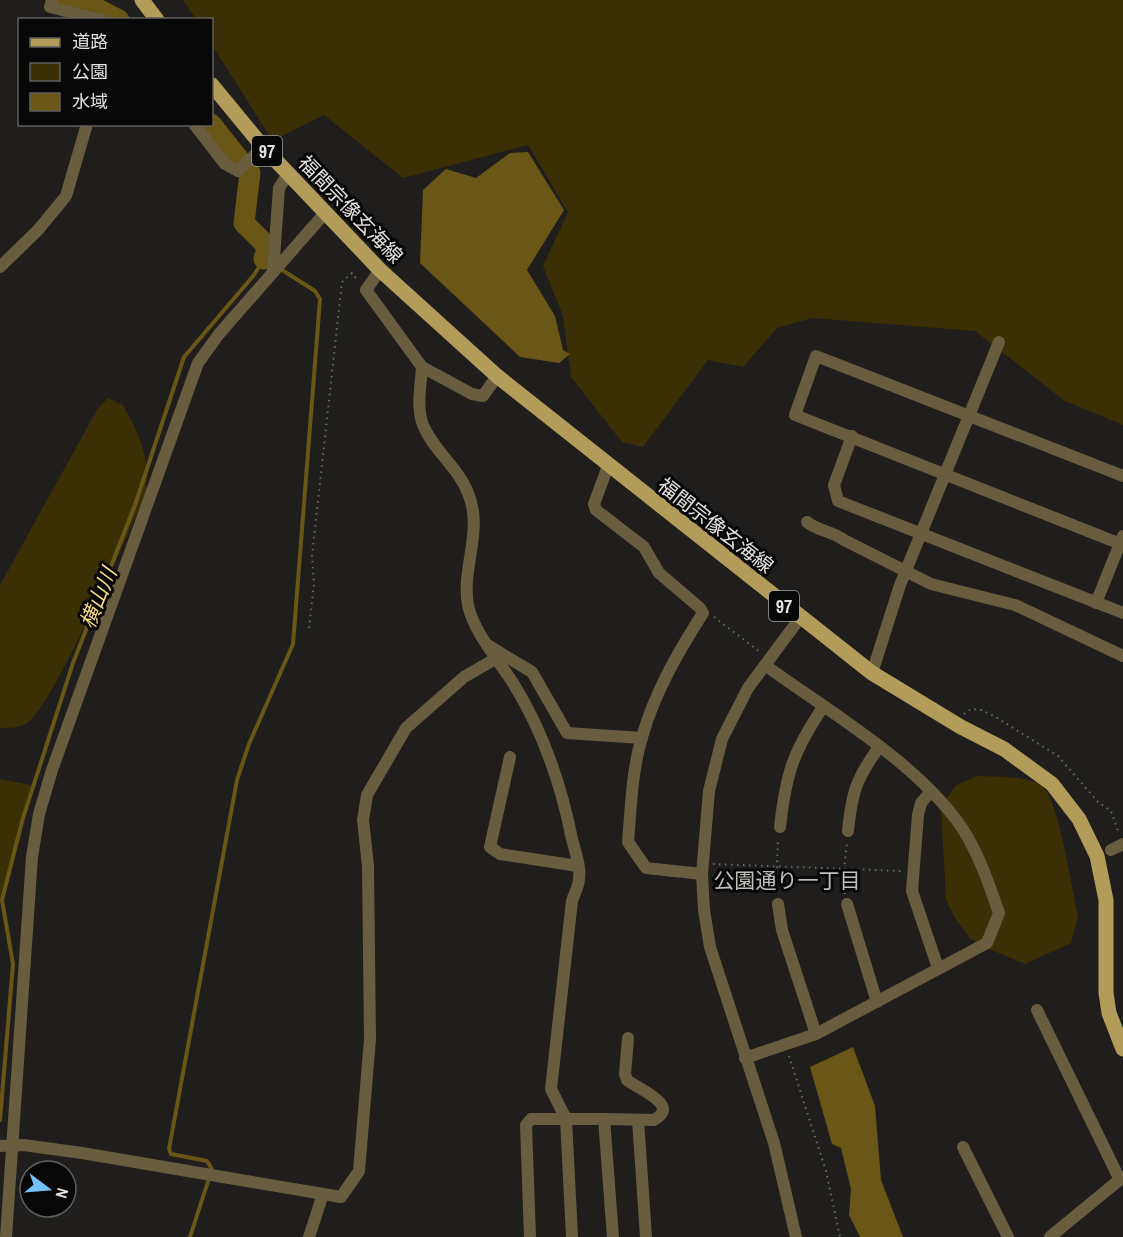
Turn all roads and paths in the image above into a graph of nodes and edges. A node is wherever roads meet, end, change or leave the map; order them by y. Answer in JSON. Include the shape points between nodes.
{"nodes":[{"id":1,"x":52,"y":0,"type":"edge"},
{"id":2,"x":142,"y":0,"type":"edge"},
{"id":3,"x":92,"y":18,"type":"edge"},
{"id":4,"x":156,"y":18,"type":"edge"},
{"id":5,"x":213,"y":86,"type":"edge"},
{"id":6,"x":86,"y":126,"type":"edge"},
{"id":7,"x":196,"y":126,"type":"edge"},
{"id":8,"x":263,"y":147,"type":"junction"},
{"id":9,"x":288,"y":174,"type":"junction"},
{"id":10,"x":325,"y":213,"type":"junction"},
{"id":11,"x":0,"y":267,"type":"edge"},
{"id":12,"x":380,"y":270,"type":"junction"},
{"id":13,"x":273,"y":272,"type":"junction"},
{"id":14,"x":366,"y":290,"type":"junction"},
{"id":15,"x":999,"y":342,"type":"dead end"},
{"id":16,"x":422,"y":366,"type":"junction"},
{"id":17,"x":497,"y":376,"type":"junction"},
{"id":18,"x":967,"y":417,"type":"junction"},
{"id":19,"x":852,"y":436,"type":"junction"},
{"id":20,"x":608,"y":466,"type":"junction"},
{"id":21,"x":946,"y":473,"type":"junction"},
{"id":22,"x":1123,"y":476,"type":"edge"},
{"id":23,"x":807,"y":522,"type":"dead end"},
{"id":24,"x":922,"y":534,"type":"junction"},
{"id":25,"x":1122,"y":542,"type":"edge"},
{"id":26,"x":905,"y":573,"type":"junction"},
{"id":27,"x":1096,"y":603,"type":"junction"},
{"id":28,"x":703,"y":613,"type":"junction"},
{"id":29,"x":1123,"y":614,"type":"edge"},
{"id":30,"x":800,"y":618,"type":"junction"},
{"id":31,"x":309,"y":628,"type":"dead end"},
{"id":32,"x":488,"y":646,"type":"junction"},
{"id":33,"x":1123,"y":656,"type":"edge"},
{"id":34,"x":495,"y":659,"type":"junction"},
{"id":35,"x":767,"y":662,"type":"junction"},
{"id":36,"x":872,"y":673,"type":"junction"},
{"id":37,"x":823,"y":706,"type":"junction"},
{"id":38,"x":642,"y":738,"type":"junction"},
{"id":39,"x":879,"y":747,"type":"junction"},
{"id":40,"x":510,"y":757,"type":"dead end"},
{"id":41,"x":931,"y":790,"type":"junction"},
{"id":42,"x":780,"y":826,"type":"joint"},
{"id":43,"x":848,"y":831,"type":"joint"},
{"id":44,"x":1123,"y":844,"type":"edge"},
{"id":45,"x":1104,"y":853,"type":"junction"},
{"id":46,"x":578,"y":866,"type":"junction"},
{"id":47,"x":776,"y":866,"type":"junction"},
{"id":48,"x":702,"y":869,"type":"junction"},
{"id":49,"x":843,"y":869,"type":"junction"},
{"id":50,"x":911,"y":872,"type":"junction"},
{"id":51,"x":778,"y":904,"type":"joint"},
{"id":52,"x":847,"y":904,"type":"joint"},
{"id":53,"x":938,"y":968,"type":"junction"},
{"id":54,"x":877,"y":1002,"type":"junction"},
{"id":55,"x":1037,"y":1010,"type":"dead end"},
{"id":56,"x":816,"y":1034,"type":"junction"},
{"id":57,"x":628,"y":1038,"type":"dead end"},
{"id":58,"x":785,"y":1045,"type":"junction"},
{"id":59,"x":1123,"y":1049,"type":"edge"},
{"id":60,"x":745,"y":1058,"type":"junction"},
{"id":61,"x":566,"y":1119,"type":"junction"},
{"id":62,"x":604,"y":1119,"type":"junction"},
{"id":63,"x":639,"y":1120,"type":"junction"},
{"id":64,"x":6,"y":1146,"type":"edge"},
{"id":65,"x":963,"y":1147,"type":"dead end"},
{"id":66,"x":1121,"y":1178,"type":"edge"},
{"id":67,"x":323,"y":1194,"type":"junction"},
{"id":68,"x":1057,"y":1235,"type":"edge"},
{"id":69,"x":6,"y":1237,"type":"edge"},
{"id":70,"x":309,"y":1237,"type":"edge"},
{"id":71,"x":530,"y":1237,"type":"edge"},
{"id":72,"x":572,"y":1237,"type":"edge"},
{"id":73,"x":613,"y":1237,"type":"edge"},
{"id":74,"x":646,"y":1237,"type":"edge"},
{"id":75,"x":796,"y":1237,"type":"edge"},
{"id":76,"x":840,"y":1237,"type":"edge"},
{"id":77,"x":1008,"y":1237,"type":"edge"}],
"edges":[{"from":1,"to":3,"type":"street","via":[[50,7]]},
{"from":2,"to":4,"type":"main road"},
{"from":5,"to":8,"type":"main road","name":"福間宗像玄海線","number":"97"},
{"from":6,"to":11,"type":"street","via":[[66,196]]},
{"from":7,"to":8,"type":"street","via":[[225,164],[238,171]]},
{"from":8,"to":9,"type":"main road","name":"福間宗像玄海線","number":"97"},
{"from":9,"to":10,"type":"main road","name":"福間宗像玄海線","number":"97"},
{"from":9,"to":13,"type":"street","via":[[279,188]]},
{"from":10,"to":12,"type":"main road","name":"福間宗像玄海線","number":"97"},
{"from":10,"to":13,"type":"street"},
{"from":12,"to":14,"type":"street"},
{"from":12,"to":17,"type":"main road","name":"福間宗像玄海線","number":"97"},
{"from":13,"to":64,"type":"street","via":[[198,363],[39,814]]},
{"from":14,"to":16,"type":"street"},
{"from":14,"to":31,"type":"path","via":[[352,273],[342,282],[312,556],[314,584]]},
{"from":15,"to":18,"type":"street"},
{"from":16,"to":17,"type":"street","via":[[472,394],[483,396]]},
{"from":16,"to":32,"type":"street","via":[[423,425],[469,494],[474,546],[467,580],[468,606]]},
{"from":17,"to":20,"type":"main road","name":"福間宗像玄海線","number":"97"},
{"from":18,"to":19,"type":"street","via":[[816,356],[795,415]]},
{"from":18,"to":21,"type":"street"},
{"from":18,"to":22,"type":"street"},
{"from":19,"to":21,"type":"street"},
{"from":19,"to":24,"type":"street","via":[[834,484],[838,501]]},
{"from":20,"to":28,"type":"street","via":[[594,504],[596,510],[644,547],[659,573]]},
{"from":20,"to":30,"type":"main road","name":"福間宗像玄海線","number":"97"},
{"from":21,"to":24,"type":"street"},
{"from":21,"to":25,"type":"street"},
{"from":23,"to":26,"type":"street","via":[[834,532]]},
{"from":24,"to":26,"type":"street"},
{"from":24,"to":27,"type":"street"},
{"from":25,"to":27,"type":"street"},
{"from":26,"to":33,"type":"street","via":[[931,584],[1015,605]]},
{"from":26,"to":36,"type":"street"},
{"from":27,"to":29,"type":"street"},
{"from":28,"to":35,"type":"path","via":[[710,613]]},
{"from":28,"to":38,"type":"street","via":[[662,685]]},
{"from":30,"to":35,"type":"street"},
{"from":30,"to":36,"type":"main road","name":"福間宗像玄海線","number":"97"},
{"from":32,"to":34,"type":"street"},
{"from":32,"to":38,"type":"street","via":[[532,672],[567,733]]},
{"from":34,"to":46,"type":"street","via":[[542,738],[565,806]]},
{"from":34,"to":67,"type":"street","via":[[464,677],[406,728],[368,795],[363,820],[368,866],[370,1039],[359,1171],[341,1197]]},
{"from":35,"to":37,"type":"street"},
{"from":35,"to":48,"type":"street","via":[[736,706],[722,739],[709,791]]},
{"from":36,"to":45,"type":"main road","name":"福間宗像玄海線","number":"97","via":[[1037,771],[1065,799]]},
{"from":37,"to":39,"type":"street"},
{"from":37,"to":42,"type":"street","via":[[799,743],[785,783]]},
{"from":38,"to":48,"type":"street","via":[[628,842],[646,868]]},
{"from":39,"to":41,"type":"street"},
{"from":39,"to":43,"type":"street","via":[[859,776]]},
{"from":40,"to":46,"type":"street","via":[[490,847],[501,854]]},
{"from":41,"to":50,"type":"street","via":[[921,803]]},
{"from":41,"to":53,"type":"street","via":[[963,830],[999,913],[987,943]]},
{"from":42,"to":47,"type":"path"},
{"from":43,"to":49,"type":"path"},
{"from":44,"to":45,"type":"street","bridge":true},
{"from":45,"to":59,"type":"main road","name":"福間宗像玄海線","number":"97","via":[[1106,993]]},
{"from":46,"to":61,"type":"street","via":[[551,1089]]},
{"from":47,"to":48,"type":"path"},
{"from":47,"to":49,"type":"path"},
{"from":47,"to":51,"type":"path"},
{"from":48,"to":60,"type":"street","via":[[710,947]]},
{"from":49,"to":50,"type":"path"},
{"from":49,"to":52,"type":"path"},
{"from":50,"to":53,"type":"street","via":[[912,891]]},
{"from":51,"to":56,"type":"street","via":[[782,930]]},
{"from":52,"to":54,"type":"street"},
{"from":53,"to":54,"type":"street"},
{"from":54,"to":56,"type":"street"},
{"from":55,"to":66,"type":"street"},
{"from":56,"to":58,"type":"street"},
{"from":57,"to":63,"type":"street","via":[[627,1080],[650,1092],[662,1106],[660,1117]]},
{"from":58,"to":60,"type":"street"},
{"from":58,"to":76,"type":"path","via":[[826,1171]]},
{"from":60,"to":75,"type":"street","via":[[774,1143]]},
{"from":61,"to":62,"type":"street"},
{"from":61,"to":71,"type":"street","via":[[531,1119],[526,1125]]},
{"from":61,"to":72,"type":"street"},
{"from":62,"to":63,"type":"street"},
{"from":62,"to":73,"type":"street"},
{"from":63,"to":74,"type":"street"},
{"from":64,"to":67,"type":"street","via":[[23,1144]]},
{"from":64,"to":69,"type":"street"},
{"from":65,"to":77,"type":"street"},
{"from":66,"to":68,"type":"street"},
{"from":67,"to":70,"type":"street"}]}
